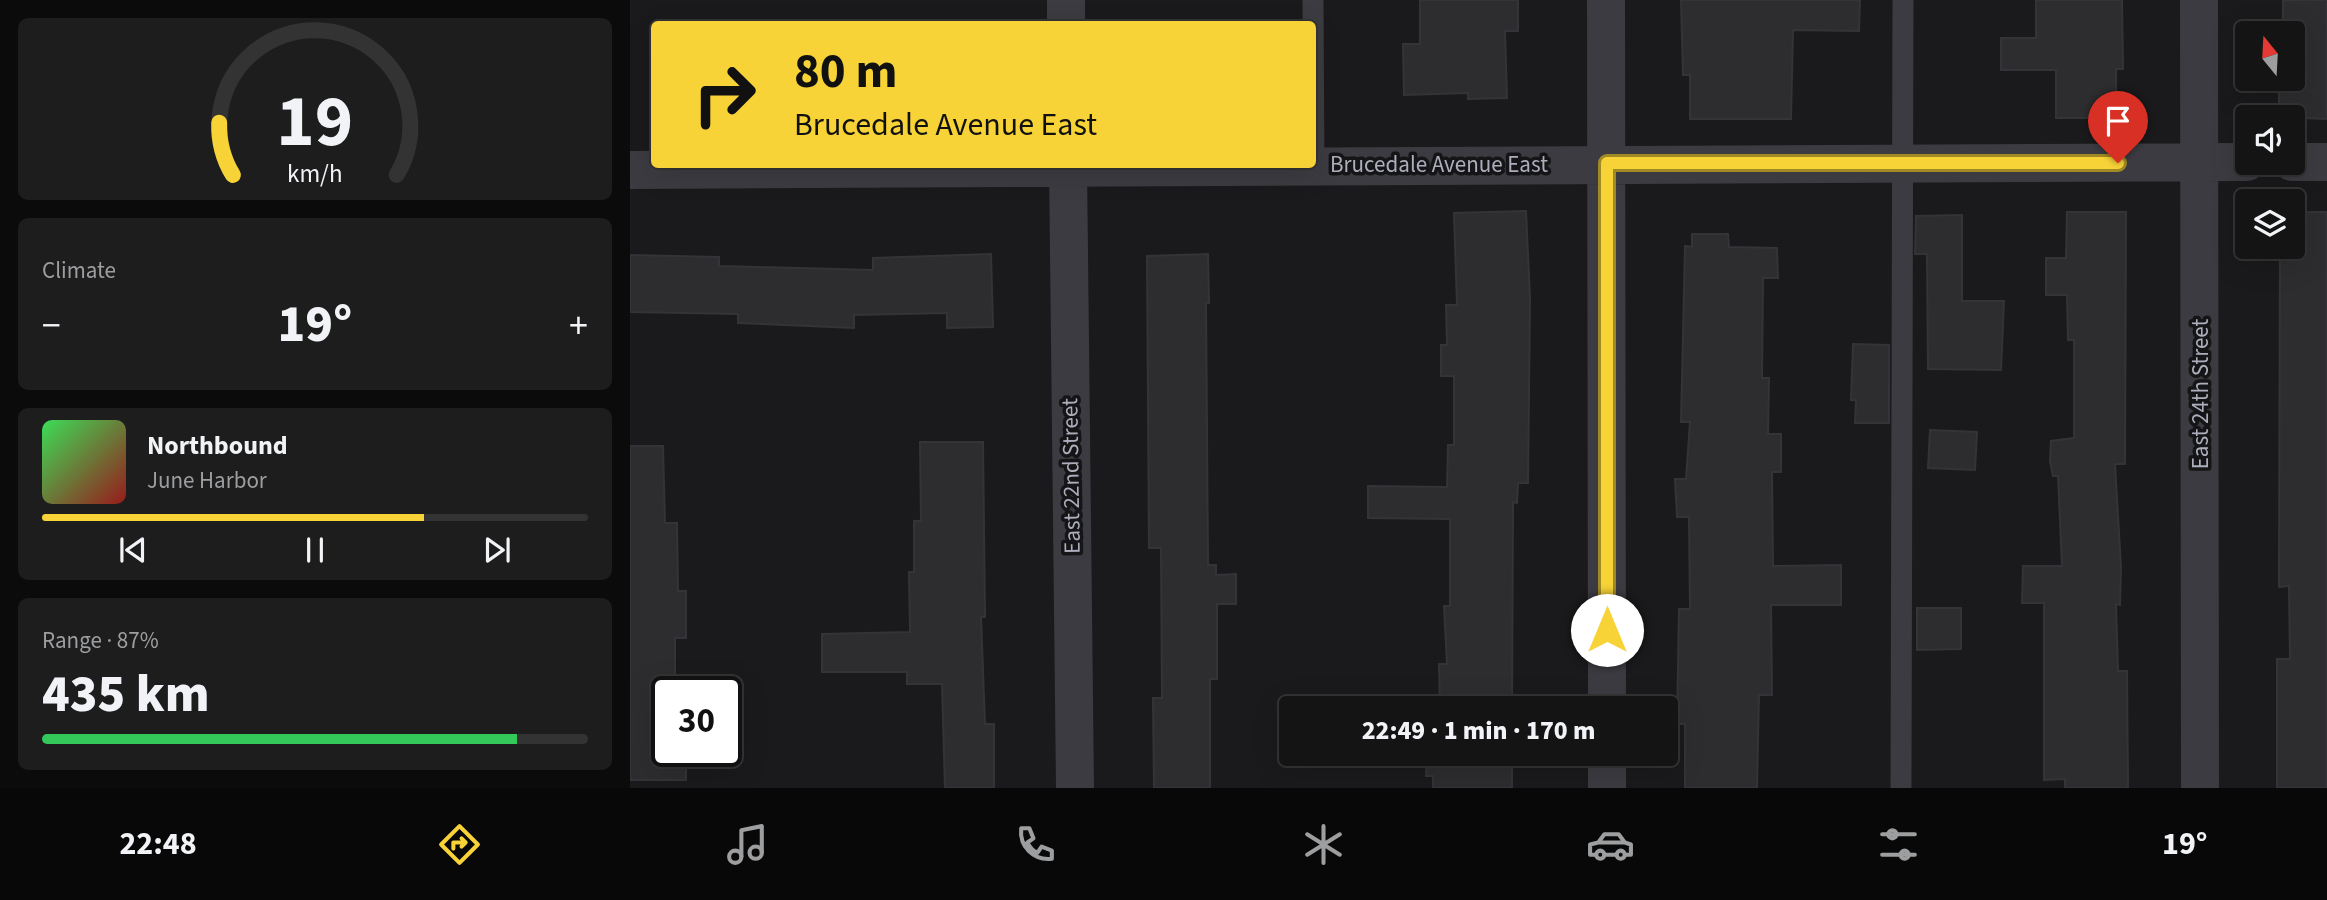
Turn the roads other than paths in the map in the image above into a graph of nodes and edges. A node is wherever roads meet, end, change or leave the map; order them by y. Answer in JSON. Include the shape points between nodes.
{"nodes":[{"id":1,"x":1066,"y":0,"type":"edge"},
{"id":2,"x":1313,"y":0,"type":"edge"},
{"id":3,"x":1606,"y":0,"type":"edge"},
{"id":4,"x":1903,"y":0,"type":"edge"},
{"id":5,"x":2199,"y":0,"type":"edge"},
{"id":6,"x":1066,"y":21,"type":"edge"},
{"id":7,"x":1313,"y":21,"type":"edge"},
{"id":8,"x":2199,"y":162,"type":"junction"},
{"id":9,"x":2235,"y":162,"type":"edge"},
{"id":10,"x":2305,"y":162,"type":"edge"},
{"id":11,"x":2327,"y":162,"type":"edge"},
{"id":12,"x":1607,"y":163,"type":"junction"},
{"id":13,"x":1316,"y":165,"type":"edge"},
{"id":14,"x":1903,"y":165,"type":"junction"},
{"id":15,"x":849,"y":168,"type":"edge"},
{"id":16,"x":1068,"y":168,"type":"edge"},
{"id":17,"x":630,"y":170,"type":"edge"},
{"id":18,"x":1607,"y":696,"type":"edge"},
{"id":19,"x":1607,"y":766,"type":"edge"},
{"id":20,"x":1074,"y":788,"type":"edge"},
{"id":21,"x":1607,"y":788,"type":"edge"},
{"id":22,"x":1901,"y":788,"type":"edge"},
{"id":23,"x":2200,"y":788,"type":"edge"}],
"edges":[{"from":1,"to":6,"type":"street"},
{"from":2,"to":7,"type":"lane"},
{"from":3,"to":12,"type":"street"},
{"from":4,"to":14,"type":"lane"},
{"from":5,"to":8,"type":"street","name":"East 24th Street"},
{"from":8,"to":9,"type":"street","name":"Brucedale Avenue East"},
{"from":8,"to":14,"type":"street","name":"Brucedale Avenue East"},
{"from":8,"to":23,"type":"street","name":"East 24th Street"},
{"from":10,"to":11,"type":"street"},
{"from":12,"to":13,"type":"street","name":"Brucedale Avenue East"},
{"from":12,"to":14,"type":"street","name":"Brucedale Avenue East"},
{"from":12,"to":18,"type":"street"},
{"from":14,"to":22,"type":"lane"},
{"from":15,"to":17,"type":"street","name":"Brucedale Avenue East"},
{"from":16,"to":20,"type":"street","name":"East 22nd Street"},
{"from":19,"to":21,"type":"street"}]}
